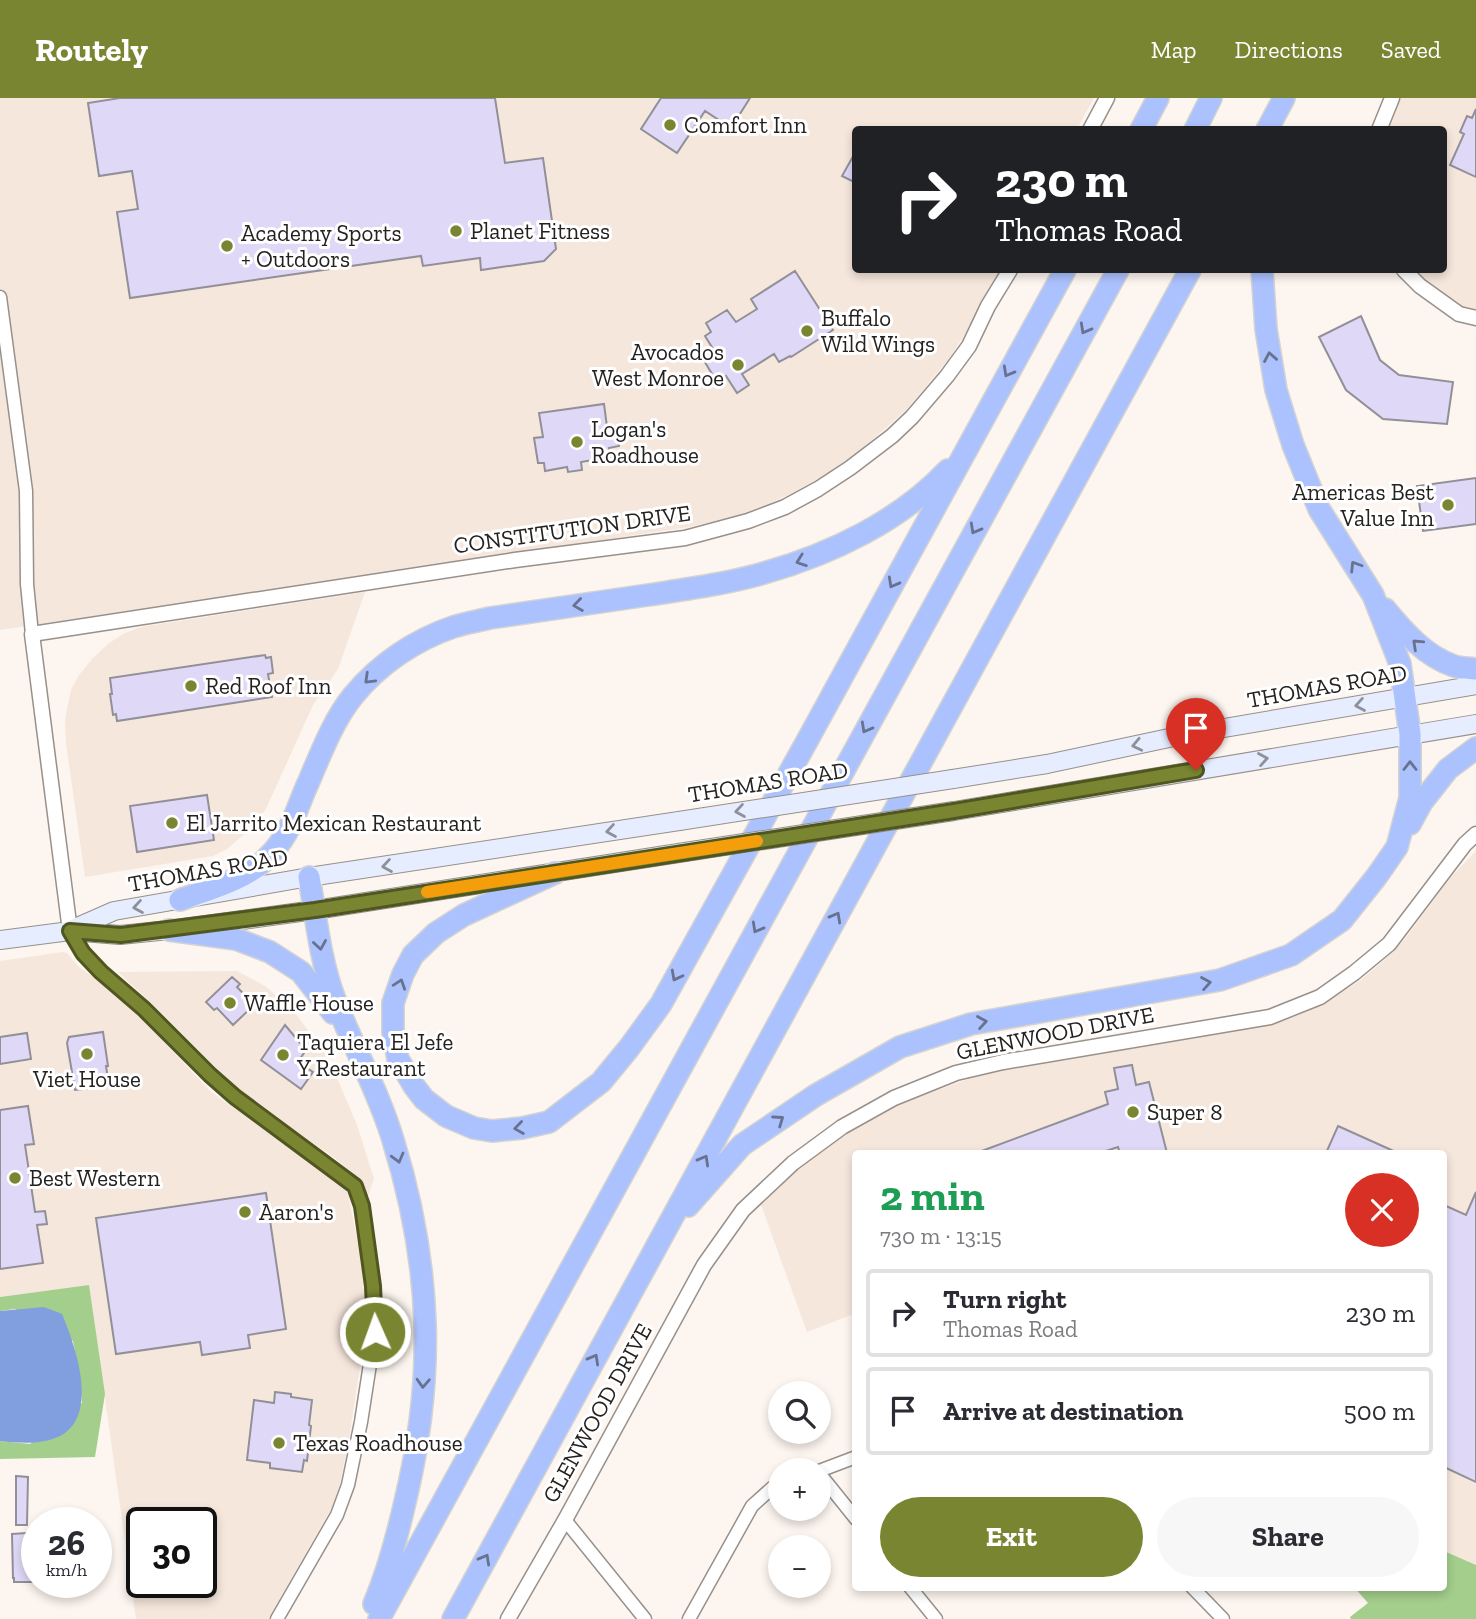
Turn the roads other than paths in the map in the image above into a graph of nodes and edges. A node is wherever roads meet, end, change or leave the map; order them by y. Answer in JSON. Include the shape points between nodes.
{"nodes":[{"id":1,"x":1107,"y":98,"type":"edge"},
{"id":2,"x":1158,"y":98,"type":"edge"},
{"id":3,"x":1211,"y":98,"type":"edge"},
{"id":4,"x":1285,"y":98,"type":"edge"},
{"id":5,"x":1392,"y":98,"type":"edge"},
{"id":6,"x":1092,"y":126,"type":"edge"},
{"id":7,"x":1143,"y":126,"type":"edge"},
{"id":8,"x":1197,"y":126,"type":"edge"},
{"id":9,"x":1269,"y":126,"type":"edge"},
{"id":10,"x":1281,"y":126,"type":"edge"},
{"id":11,"x":1381,"y":126,"type":"edge"},
{"id":12,"x":1008,"y":273,"type":"edge"},
{"id":13,"x":1063,"y":273,"type":"edge"},
{"id":14,"x":1116,"y":273,"type":"edge"},
{"id":15,"x":1188,"y":273,"type":"edge"},
{"id":16,"x":1262,"y":273,"type":"edge"},
{"id":17,"x":1407,"y":273,"type":"edge"},
{"id":18,"x":0,"y":297,"type":"edge"},
{"id":19,"x":1476,"y":318,"type":"edge"},
{"id":20,"x":973,"y":438,"type":"junction"},
{"id":21,"x":1374,"y":595,"type":"junction"},
{"id":22,"x":32,"y":634,"type":"junction"},
{"id":23,"x":1476,"y":669,"type":"edge"},
{"id":24,"x":1476,"y":685,"type":"edge"},
{"id":25,"x":1405,"y":697,"type":"junction"},
{"id":26,"x":1476,"y":724,"type":"edge"},
{"id":27,"x":1410,"y":734,"type":"junction"},
{"id":28,"x":1476,"y":748,"type":"edge"},
{"id":29,"x":1476,"y":834,"type":"edge"},
{"id":30,"x":1397,"y":847,"type":"junction"},
{"id":31,"x":555,"y":873,"type":"junction"},
{"id":32,"x":309,"y":877,"type":"junction"},
{"id":33,"x":180,"y":900,"type":"junction"},
{"id":34,"x":315,"y":910,"type":"junction"},
{"id":35,"x":169,"y":930,"type":"junction"},
{"id":36,"x":70,"y":931,"type":"junction"},
{"id":37,"x":0,"y":940,"type":"edge"},
{"id":38,"x":349,"y":1034,"type":"junction"},
{"id":39,"x":662,"y":1237,"type":"junction"},
{"id":40,"x":852,"y":1459,"type":"edge"},
{"id":41,"x":831,"y":1467,"type":"edge"},
{"id":42,"x":831,"y":1487,"type":"edge"},
{"id":43,"x":768,"y":1491,"type":"edge"},
{"id":44,"x":852,"y":1514,"type":"edge"},
{"id":45,"x":565,"y":1520,"type":"junction"},
{"id":46,"x":913,"y":1591,"type":"edge"},
{"id":47,"x":1196,"y":1591,"type":"edge"},
{"id":48,"x":277,"y":1619,"type":"edge"},
{"id":49,"x":367,"y":1619,"type":"edge"},
{"id":50,"x":379,"y":1619,"type":"edge"},
{"id":51,"x":453,"y":1619,"type":"edge"},
{"id":52,"x":508,"y":1619,"type":"edge"},
{"id":53,"x":645,"y":1619,"type":"edge"},
{"id":54,"x":689,"y":1619,"type":"edge"},
{"id":55,"x":936,"y":1619,"type":"edge"},
{"id":56,"x":1223,"y":1619,"type":"edge"}],
"edges":[{"from":1,"to":6,"type":"street"},
{"from":2,"to":7,"type":"highway"},
{"from":3,"to":8,"type":"highway"},
{"from":4,"to":9,"type":"highway"},
{"from":4,"to":10,"type":"highway"},
{"from":5,"to":11,"type":"street"},
{"from":12,"to":22,"type":"street","name":"CONSTITUTION DRIVE","via":[[969,346],[899,430],[818,489],[748,521],[685,538]]},
{"from":13,"to":20,"type":"highway","one_way":true},
{"from":14,"to":50,"type":"highway","one_way":true},
{"from":39,"to":15,"type":"highway","one_way":true},
{"from":21,"to":16,"type":"highway","one_way":true,"via":[[1320,509],[1293,445],[1276,390],[1265,329]]},
{"from":17,"to":19,"type":"street","via":[[1458,314]]},
{"from":18,"to":22,"type":"street","via":[[26,491]]},
{"from":20,"to":31,"type":"highway","one_way":true,"via":[[661,1004],[601,1082],[549,1122],[492,1131],[474,1128],[446,1116],[414,1086],[398,1059],[393,1003],[413,955],[436,933]]},
{"from":20,"to":33,"type":"highway","one_way":true,"via":[[932,487],[909,504],[881,524],[802,561],[711,585],[454,626],[395,656],[352,697],[278,847],[235,879]]},
{"from":23,"to":21,"type":"highway","one_way":true,"via":[[1455,667],[1425,652]]},
{"from":21,"to":25,"type":"highway","via":[[1400,664]]},
{"from":22,"to":36,"type":"street"},
{"from":24,"to":25,"type":"main road","name":"THOMAS ROAD"},
{"from":25,"to":27,"type":"highway"},
{"from":25,"to":32,"type":"main road","name":"THOMAS ROAD","one_way":true,"bridge":true,"via":[[1047,764]]},
{"from":26,"to":27,"type":"main road","name":"THOMAS ROAD"},
{"from":30,"to":27,"type":"highway","one_way":true,"via":[[1410,798]]},
{"from":31,"to":27,"type":"main road","name":"THOMAS ROAD","one_way":true,"bridge":true},
{"from":28,"to":30,"type":"highway","via":[[1448,769],[1422,802]]},
{"from":29,"to":45,"type":"street","name":"GLENWOOD DRIVE","via":[[1389,944],[1320,997],[1270,1017],[956,1073],[842,1127],[793,1163],[743,1210],[704,1265]]},
{"from":39,"to":30,"type":"highway","one_way":true,"via":[[742,1145],[900,1047],[971,1024],[1220,980],[1292,955],[1342,920]]},
{"from":31,"to":34,"type":"main road","name":"THOMAS ROAD"},
{"from":32,"to":33,"type":"main road","name":"THOMAS ROAD"},
{"from":32,"to":34,"type":"highway"},
{"from":33,"to":36,"type":"main road","name":"THOMAS ROAD","one_way":true,"via":[[114,911]]},
{"from":34,"to":35,"type":"main road","name":"THOMAS ROAD"},
{"from":34,"to":38,"type":"highway","one_way":true,"via":[[323,959]]},
{"from":35,"to":36,"type":"main road","name":"THOMAS ROAD","via":[[121,935]]},
{"from":35,"to":38,"type":"highway","via":[[236,939],[270,952],[301,972]]},
{"from":36,"to":37,"type":"main road","name":"THOMAS ROAD"},
{"from":36,"to":48,"type":"street","via":[[101,972],[210,1075],[348,1180],[360,1196],[375,1332],[361,1422],[337,1515]]},
{"from":38,"to":49,"type":"highway","one_way":true,"via":[[393,1138],[416,1237],[425,1323],[422,1401],[412,1472],[398,1534]]},
{"from":51,"to":39,"type":"highway","one_way":true},
{"from":40,"to":41,"type":"street"},
{"from":42,"to":44,"type":"street"},
{"from":43,"to":54,"type":"street","via":[[751,1506]]},
{"from":45,"to":52,"type":"street","name":"GLENWOOD DRIVE"},
{"from":45,"to":53,"type":"street"},
{"from":46,"to":55,"type":"street"},
{"from":47,"to":56,"type":"street"}]}
